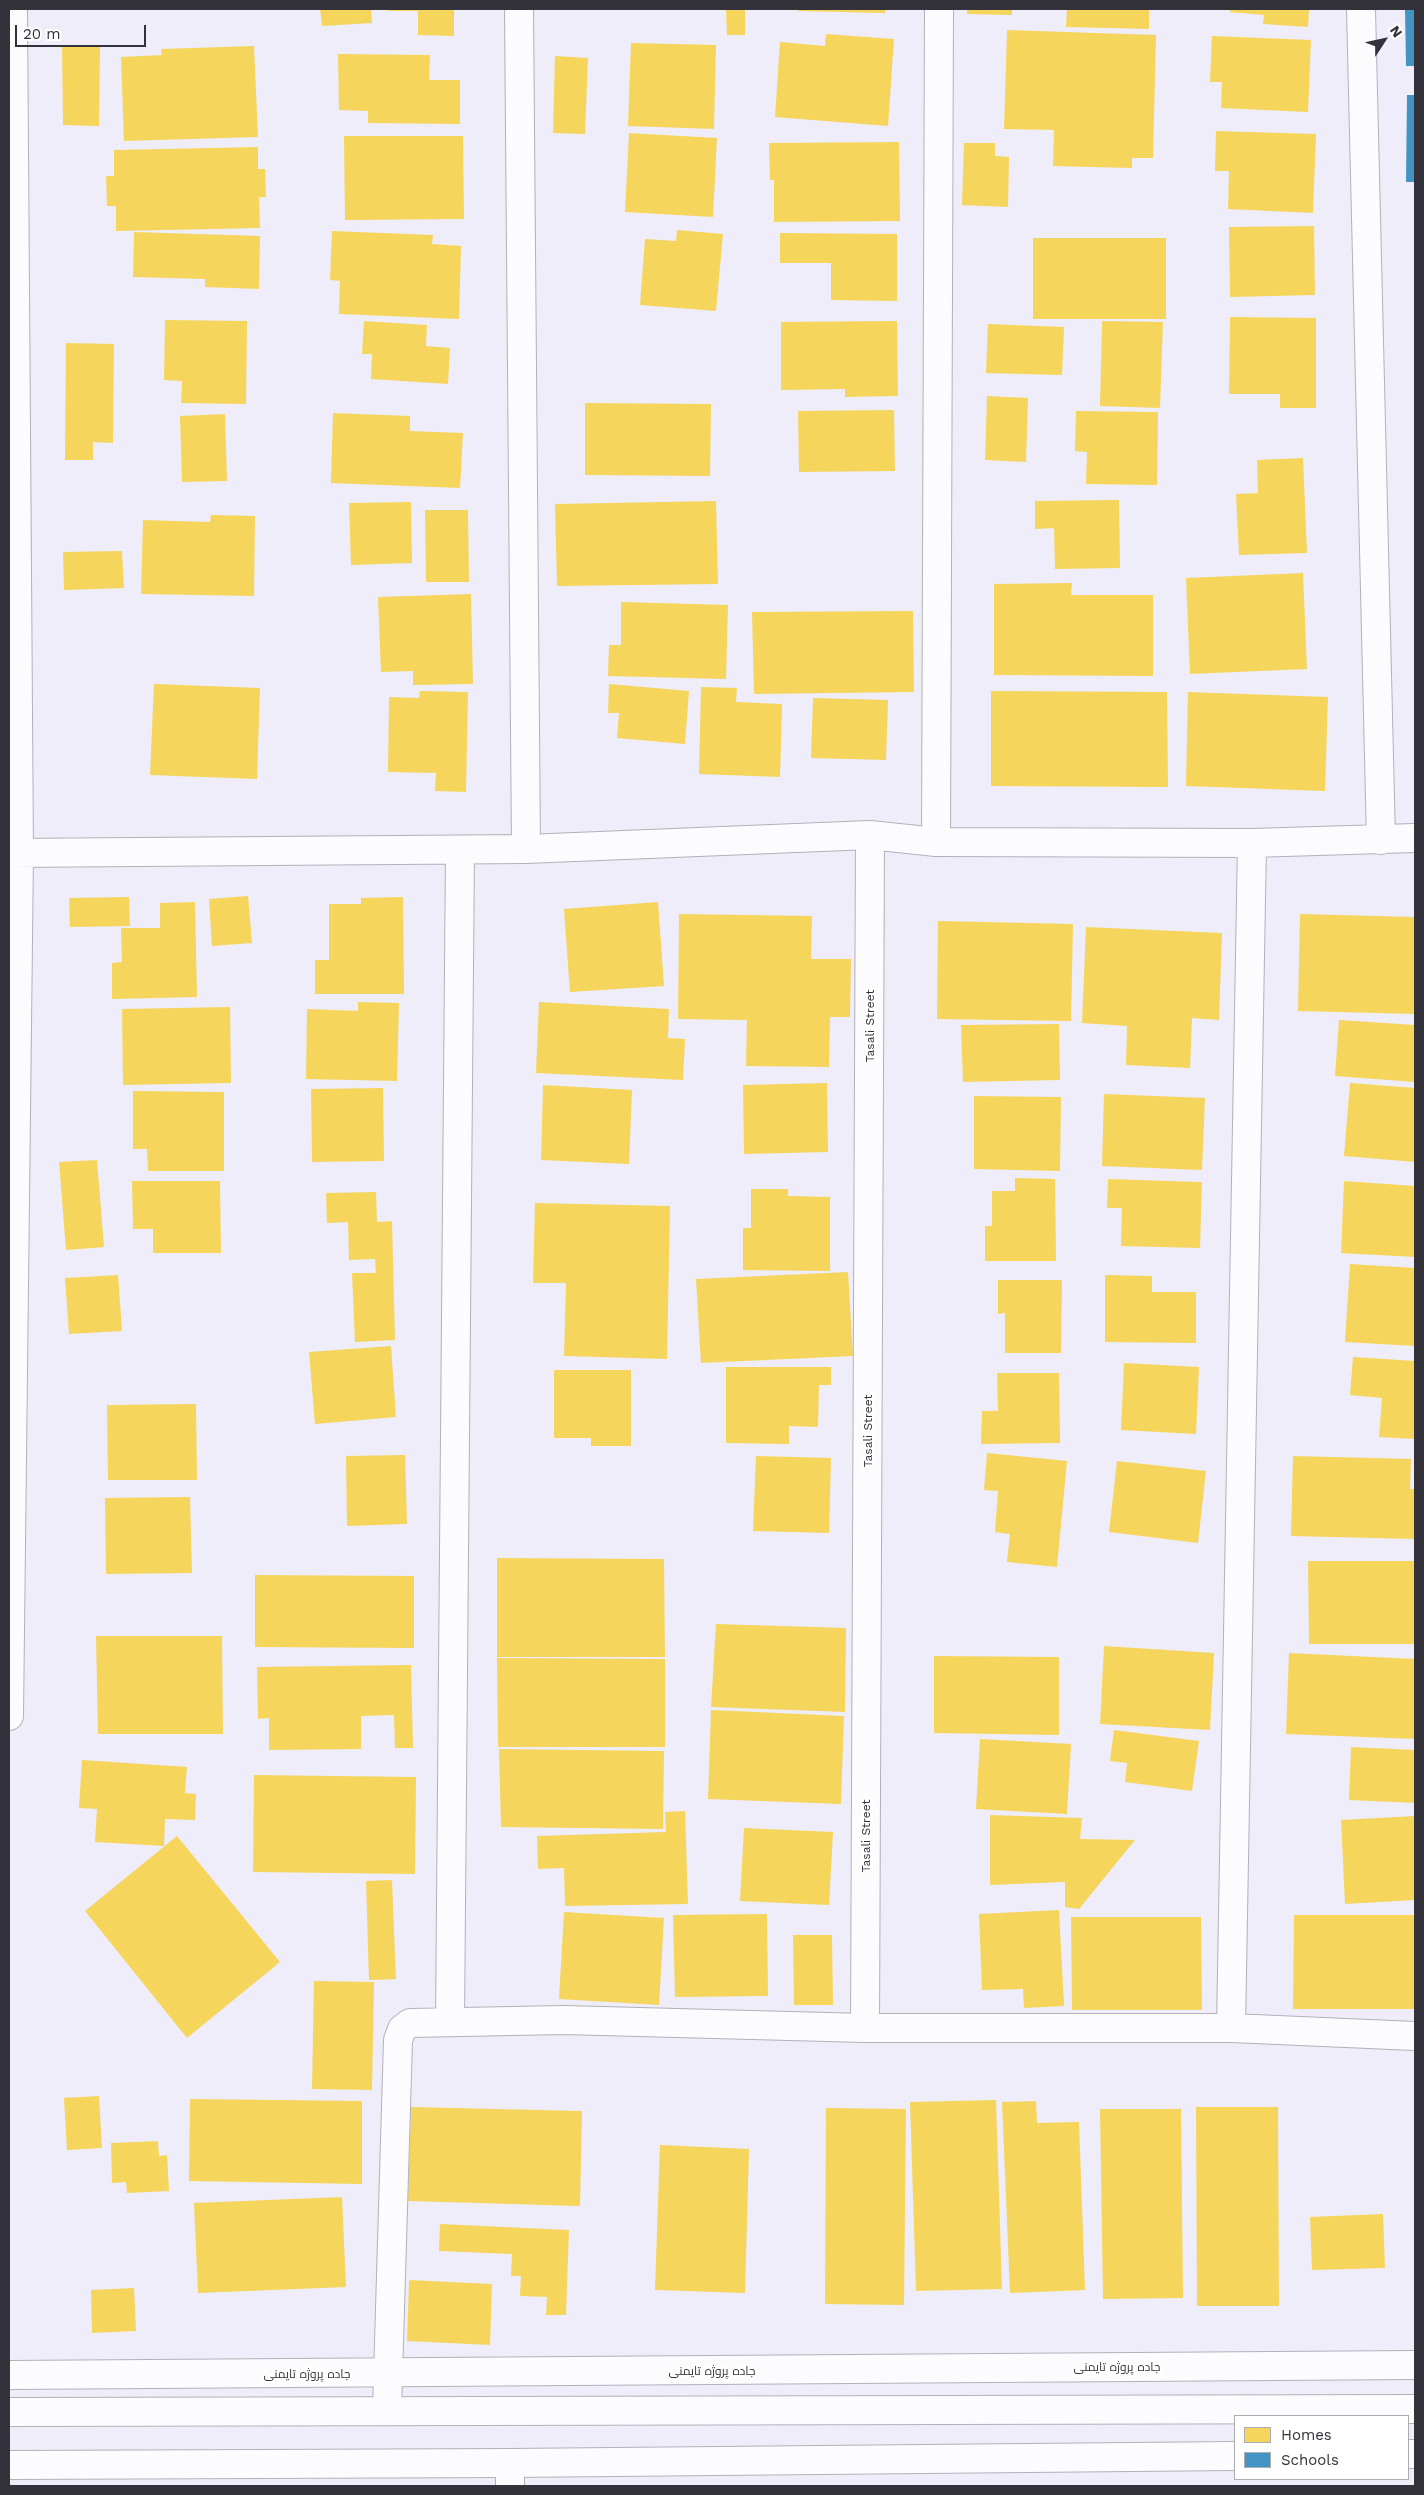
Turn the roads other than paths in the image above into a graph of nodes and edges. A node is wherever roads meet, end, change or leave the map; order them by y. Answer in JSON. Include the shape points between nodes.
{"nodes":[{"id":1,"x":13,"y":9,"type":"edge"},
{"id":2,"x":519,"y":9,"type":"edge"},
{"id":3,"x":939,"y":9,"type":"edge"},
{"id":4,"x":1361,"y":9,"type":"edge"},
{"id":5,"x":870,"y":835,"type":"junction"},
{"id":6,"x":1415,"y":838,"type":"edge"},
{"id":7,"x":1381,"y":840,"type":"junction"},
{"id":8,"x":936,"y":842,"type":"junction"},
{"id":9,"x":1252,"y":843,"type":"junction"},
{"id":10,"x":526,"y":849,"type":"junction"},
{"id":11,"x":460,"y":850,"type":"junction"},
{"id":12,"x":14,"y":853,"type":"edge"},
{"id":13,"x":9,"y":1716,"type":"edge"},
{"id":14,"x":450,"y":2021,"type":"junction"},
{"id":15,"x":865,"y":2028,"type":"junction"},
{"id":16,"x":1232,"y":2028,"type":"junction"},
{"id":17,"x":1415,"y":2036,"type":"edge"},
{"id":18,"x":1415,"y":2364,"type":"edge"},
{"id":19,"x":388,"y":2373,"type":"junction"},
{"id":20,"x":9,"y":2376,"type":"edge"},
{"id":21,"x":1415,"y":2409,"type":"edge"},
{"id":22,"x":387,"y":2410,"type":"junction"},
{"id":23,"x":9,"y":2412,"type":"edge"},
{"id":24,"x":1234,"y":2456,"type":"edge"},
{"id":25,"x":9,"y":2465,"type":"edge"},
{"id":26,"x":510,"y":2475,"type":"edge"}],
"edges":[{"from":1,"to":12,"type":"street"},
{"from":2,"to":10,"type":"street"},
{"from":3,"to":8,"type":"street"},
{"from":4,"to":7,"type":"street"},
{"from":5,"to":8,"type":"street"},
{"from":5,"to":10,"type":"street"},
{"from":5,"to":15,"type":"street","name":"Tasali Street"},
{"from":6,"to":7,"type":"street"},
{"from":7,"to":9,"type":"street"},
{"from":8,"to":9,"type":"street"},
{"from":9,"to":16,"type":"street"},
{"from":10,"to":11,"type":"street"},
{"from":11,"to":12,"type":"street"},
{"from":11,"to":14,"type":"street"},
{"from":12,"to":13,"type":"street"},
{"from":14,"to":15,"type":"street","via":[[564,2020]]},
{"from":14,"to":19,"type":"street","via":[[410,2023],[402,2029],[398,2040]]},
{"from":15,"to":16,"type":"street"},
{"from":16,"to":17,"type":"street"},
{"from":18,"to":19,"type":"street","name":"جاده پروژه تایمنی"},
{"from":19,"to":20,"type":"street","name":"جاده پروژه تایمنی"},
{"from":19,"to":22,"type":"street"},
{"from":21,"to":22,"type":"street"},
{"from":22,"to":23,"type":"street"},
{"from":24,"to":26,"type":"street"},
{"from":25,"to":26,"type":"street"}]}
